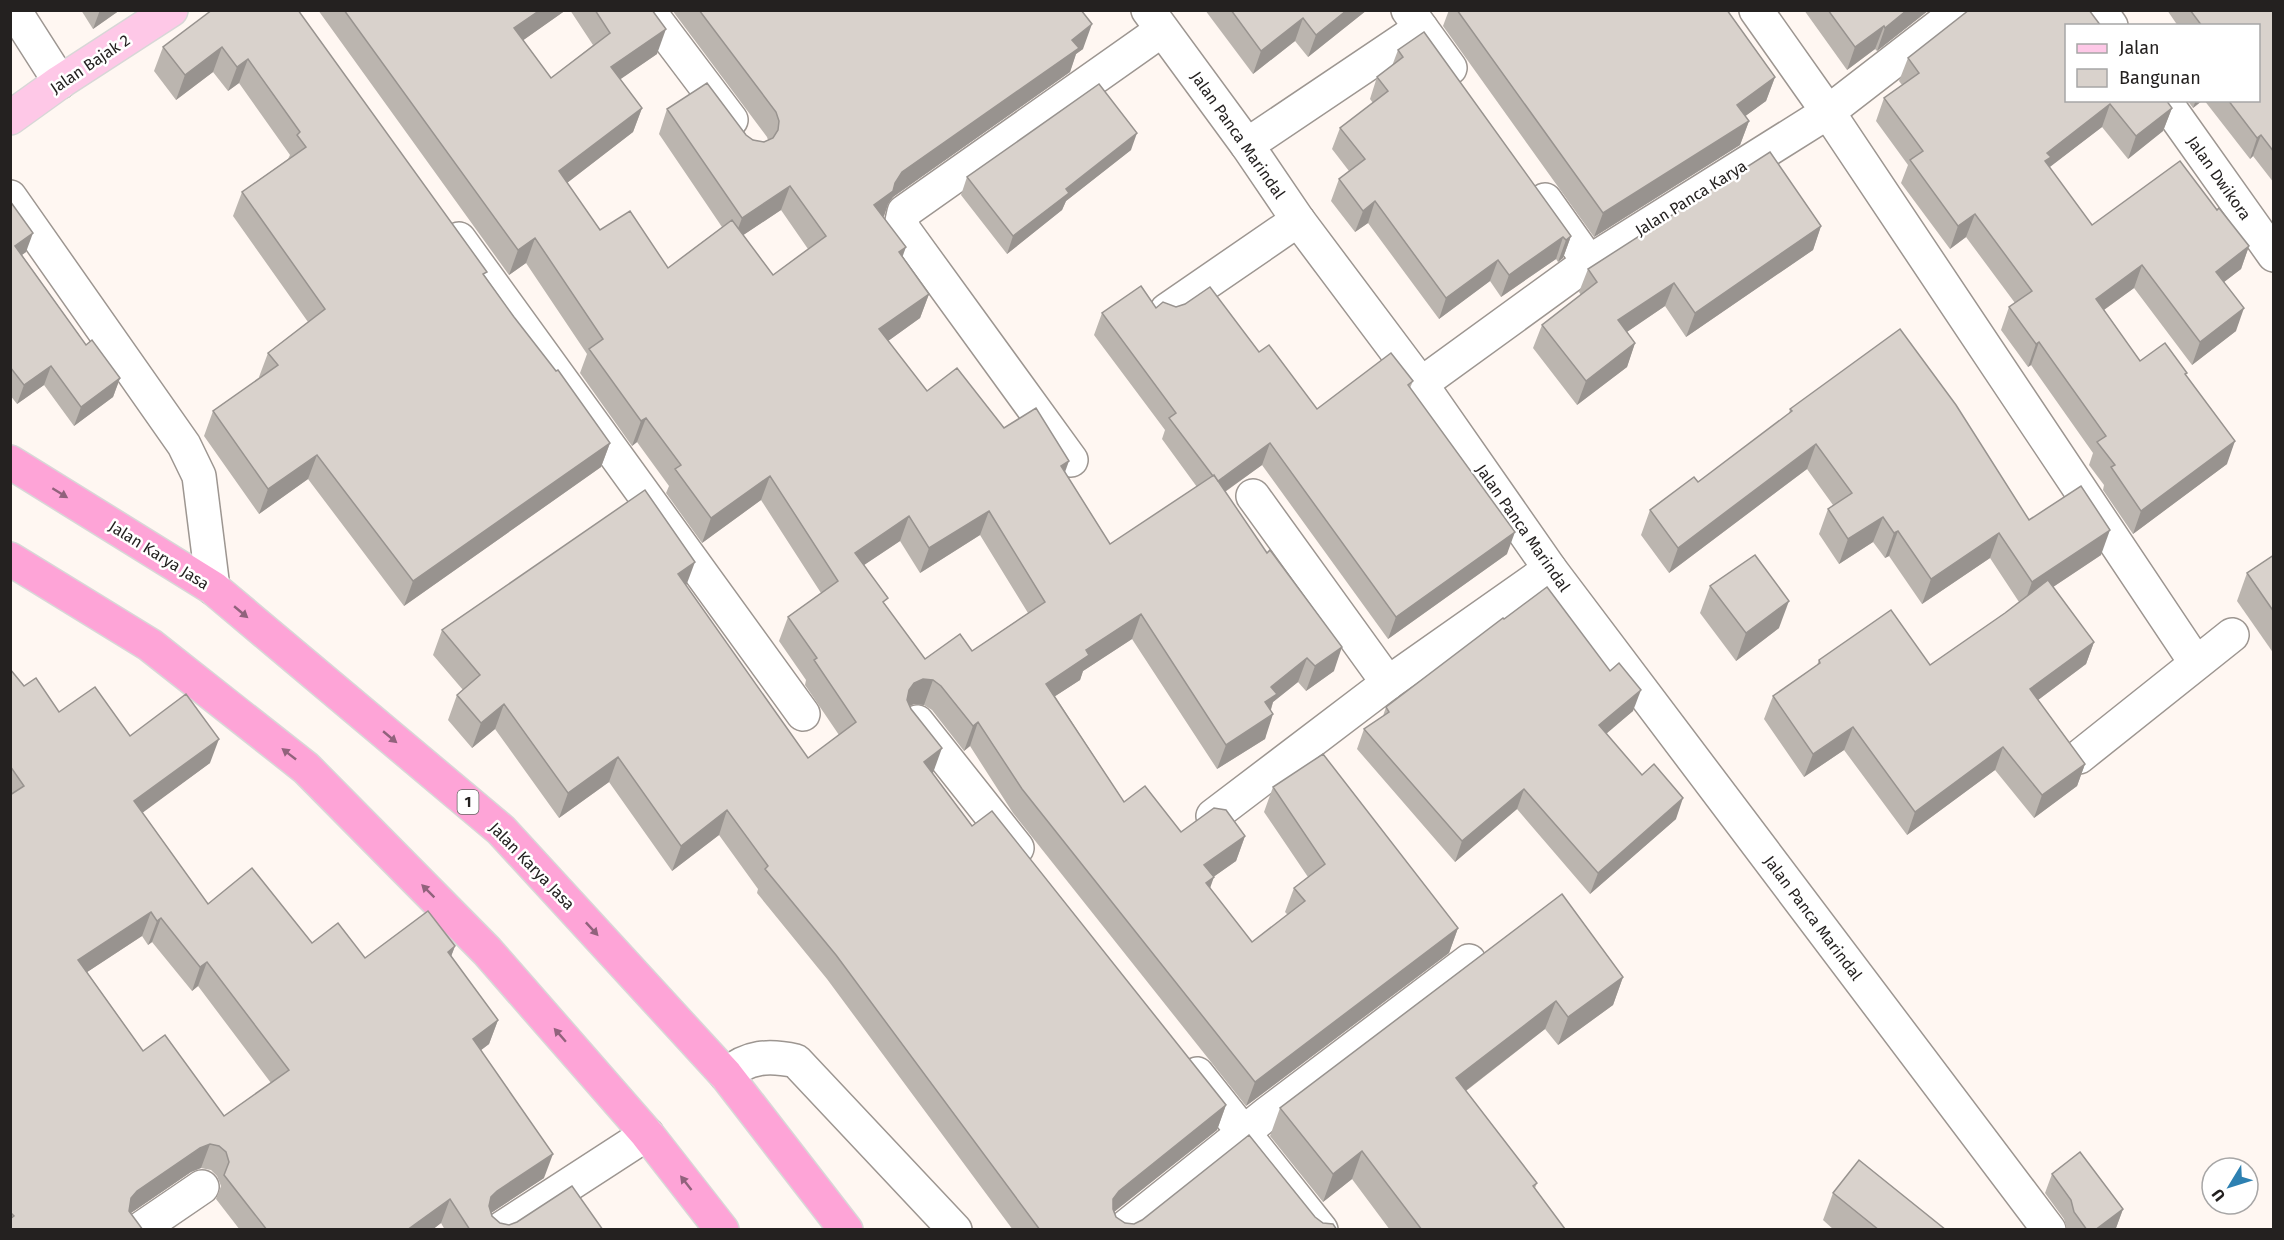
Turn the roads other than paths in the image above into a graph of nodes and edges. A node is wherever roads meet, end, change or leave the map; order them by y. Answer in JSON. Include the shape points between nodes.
{"nodes":[{"id":1,"x":14,"y":10,"type":"edge"},
{"id":2,"x":171,"y":10,"type":"edge"},
{"id":3,"x":648,"y":10,"type":"edge"},
{"id":4,"x":1756,"y":10,"type":"edge"},
{"id":5,"x":1960,"y":10,"type":"edge"},
{"id":6,"x":2100,"y":10,"type":"edge"},
{"id":7,"x":1414,"y":19,"type":"edge"},
{"id":8,"x":1155,"y":20,"type":"edge"},
{"id":9,"x":2110,"y":24,"type":"edge"},
{"id":10,"x":60,"y":82,"type":"junction"},
{"id":11,"x":1468,"y":93,"type":"edge"},
{"id":12,"x":2165,"y":102,"type":"edge"},
{"id":13,"x":1828,"y":112,"type":"junction"},
{"id":14,"x":10,"y":118,"type":"edge"},
{"id":15,"x":1247,"y":145,"type":"junction"},
{"id":16,"x":752,"y":148,"type":"edge"},
{"id":17,"x":1528,"y":178,"type":"edge"},
{"id":18,"x":10,"y":196,"type":"edge"},
{"id":19,"x":441,"y":213,"type":"edge"},
{"id":20,"x":1298,"y":220,"type":"junction"},
{"id":21,"x":2274,"y":255,"type":"edge"},
{"id":22,"x":1589,"y":262,"type":"junction"},
{"id":23,"x":1167,"y":310,"type":"edge"},
{"id":24,"x":1421,"y":384,"type":"junction"},
{"id":25,"x":1071,"y":460,"type":"edge"},
{"id":26,"x":10,"y":462,"type":"edge"},
{"id":27,"x":1253,"y":496,"type":"dead end"},
{"id":28,"x":10,"y":559,"type":"edge"},
{"id":29,"x":1550,"y":569,"type":"junction"},
{"id":30,"x":213,"y":588,"type":"junction"},
{"id":31,"x":2232,"y":635,"type":"dead end"},
{"id":32,"x":2196,"y":663,"type":"junction"},
{"id":33,"x":1388,"y":683,"type":"junction"},
{"id":34,"x":803,"y":714,"type":"dead end"},
{"id":35,"x":917,"y":722,"type":"edge"},
{"id":36,"x":2079,"y":757,"type":"edge"},
{"id":37,"x":1213,"y":816,"type":"edge"},
{"id":38,"x":1036,"y":872,"type":"edge"},
{"id":39,"x":1469,"y":961,"type":"edge"},
{"id":40,"x":1177,"y":1049,"type":"edge"},
{"id":41,"x":726,"y":1075,"type":"junction"},
{"id":42,"x":647,"y":1134,"type":"junction"},
{"id":43,"x":1244,"y":1134,"type":"junction"},
{"id":44,"x":202,"y":1187,"type":"dead end"},
{"id":45,"x":139,"y":1230,"type":"edge"},
{"id":46,"x":500,"y":1230,"type":"edge"},
{"id":47,"x":722,"y":1230,"type":"edge"},
{"id":48,"x":846,"y":1230,"type":"edge"},
{"id":49,"x":956,"y":1230,"type":"edge"},
{"id":50,"x":1122,"y":1230,"type":"edge"},
{"id":51,"x":1321,"y":1230,"type":"edge"},
{"id":52,"x":2049,"y":1230,"type":"edge"}],
"edges":[{"from":1,"to":10,"type":"street"},
{"from":2,"to":10,"type":"main road","name":"Jalan Bajak 2"},
{"from":3,"to":16,"type":"street"},
{"from":4,"to":13,"type":"street"},
{"from":5,"to":13,"type":"street","name":"Jalan Panca Karya"},
{"from":6,"to":9,"type":"street"},
{"from":7,"to":11,"type":"street"},
{"from":7,"to":15,"type":"street"},
{"from":8,"to":15,"type":"street","name":"Jalan Panca Marindal"},
{"from":8,"to":25,"type":"street","via":[[904,212],[902,222],[904,230]]},
{"from":10,"to":14,"type":"main road","name":"Jalan Bajak 2"},
{"from":12,"to":21,"type":"street","name":"Jalan Dwikora"},
{"from":13,"to":22,"type":"street","name":"Jalan Panca Karya"},
{"from":13,"to":32,"type":"street"},
{"from":15,"to":20,"type":"street","name":"Jalan Panca Marindal"},
{"from":17,"to":22,"type":"street"},
{"from":18,"to":30,"type":"street","via":[[184,445],[199,476]]},
{"from":19,"to":34,"type":"street"},
{"from":20,"to":23,"type":"street"},
{"from":20,"to":24,"type":"street","name":"Jalan Panca Marindal"},
{"from":22,"to":24,"type":"street","name":"Jalan Panca Karya"},
{"from":24,"to":29,"type":"street","name":"Jalan Panca Marindal"},
{"from":26,"to":30,"type":"highway","name":"Jalan Karya Jasa","number":"1","one_way":true},
{"from":27,"to":33,"type":"street"},
{"from":42,"to":28,"type":"highway","one_way":true,"via":[[487,951],[306,768],[150,645]]},
{"from":29,"to":33,"type":"street"},
{"from":29,"to":52,"type":"street","name":"Jalan Panca Marindal"},
{"from":30,"to":41,"type":"highway","name":"Jalan Karya Jasa","number":"1","one_way":true,"via":[[501,830]]},
{"from":31,"to":32,"type":"street"},
{"from":32,"to":36,"type":"street"},
{"from":33,"to":37,"type":"street"},
{"from":35,"to":38,"type":"street"},
{"from":39,"to":43,"type":"street"},
{"from":40,"to":43,"type":"street"},
{"from":41,"to":48,"type":"highway","name":"Jalan Karya Jasa","number":"1"},
{"from":41,"to":49,"type":"street","via":[[738,1064],[757,1059],[777,1056],[796,1060]]},
{"from":42,"to":46,"type":"street"},
{"from":47,"to":42,"type":"highway","one_way":true},
{"from":43,"to":50,"type":"street"},
{"from":43,"to":51,"type":"street"},
{"from":44,"to":45,"type":"street"}]}
